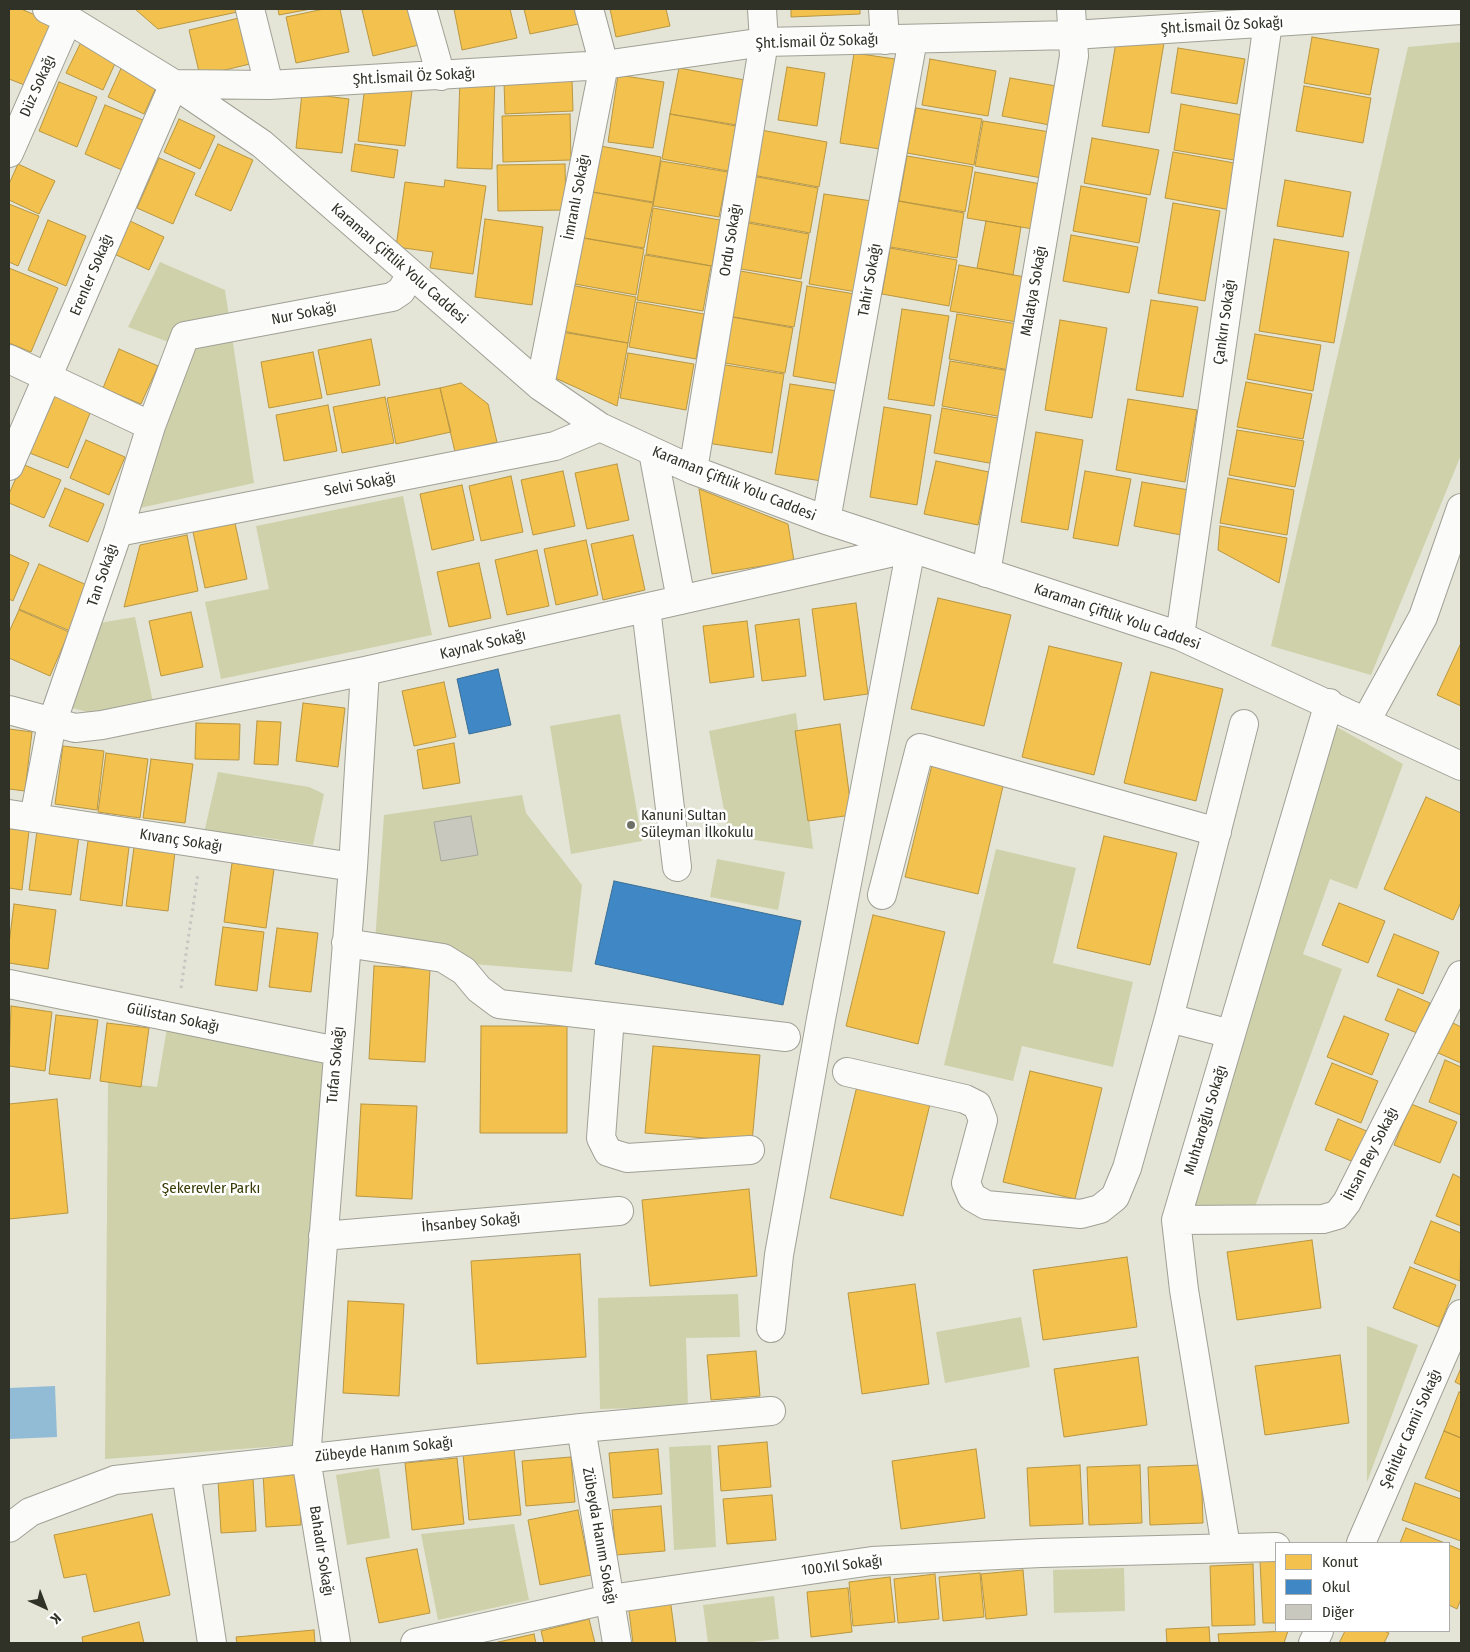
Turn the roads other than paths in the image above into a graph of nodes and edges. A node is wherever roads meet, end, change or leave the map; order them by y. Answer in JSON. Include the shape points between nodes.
{"nodes":[{"id":1,"x":250,"y":9,"type":"edge"},
{"id":2,"x":422,"y":9,"type":"edge"},
{"id":3,"x":590,"y":9,"type":"edge"},
{"id":4,"x":762,"y":9,"type":"edge"},
{"id":5,"x":882,"y":9,"type":"edge"},
{"id":6,"x":1461,"y":10,"type":"edge"},
{"id":7,"x":60,"y":12,"type":"edge"},
{"id":8,"x":1267,"y":16,"type":"edge"},
{"id":9,"x":1072,"y":22,"type":"edge"},
{"id":10,"x":914,"y":39,"type":"junction"},
{"id":11,"x":885,"y":40,"type":"junction"},
{"id":12,"x":764,"y":42,"type":"junction"},
{"id":13,"x":604,"y":65,"type":"junction"},
{"id":14,"x":441,"y":76,"type":"junction"},
{"id":15,"x":174,"y":84,"type":"junction"},
{"id":16,"x":269,"y":85,"type":"junction"},
{"id":17,"x":9,"y":153,"type":"edge"},
{"id":18,"x":411,"y":274,"type":"junction"},
{"id":19,"x":185,"y":336,"type":"joint"},
{"id":20,"x":9,"y":359,"type":"edge"},
{"id":21,"x":48,"y":377,"type":"junction"},
{"id":22,"x":540,"y":386,"type":"junction"},
{"id":23,"x":151,"y":426,"type":"junction"},
{"id":24,"x":600,"y":427,"type":"junction"},
{"id":25,"x":653,"y":452,"type":"junction"},
{"id":26,"x":9,"y":466,"type":"edge"},
{"id":27,"x":693,"y":470,"type":"junction"},
{"id":28,"x":1461,"y":508,"type":"edge"},
{"id":29,"x":826,"y":520,"type":"junction"},
{"id":30,"x":118,"y":532,"type":"junction"},
{"id":31,"x":911,"y":548,"type":"junction"},
{"id":32,"x":986,"y":573,"type":"junction"},
{"id":33,"x":681,"y":600,"type":"junction"},
{"id":34,"x":646,"y":608,"type":"junction"},
{"id":35,"x":1180,"y":636,"type":"junction"},
{"id":36,"x":365,"y":671,"type":"junction"},
{"id":37,"x":1329,"y":703,"type":"junction"},
{"id":38,"x":9,"y":710,"type":"edge"},
{"id":39,"x":1366,"y":720,"type":"junction"},
{"id":40,"x":52,"y":723,"type":"junction"},
{"id":41,"x":1244,"y":724,"type":"dead end"},
{"id":42,"x":1461,"y":766,"type":"edge"},
{"id":43,"x":21,"y":816,"type":"edge"},
{"id":44,"x":1217,"y":832,"type":"junction"},
{"id":45,"x":353,"y":867,"type":"junction"},
{"id":46,"x":677,"y":867,"type":"dead end"},
{"id":47,"x":882,"y":895,"type":"dead end"},
{"id":48,"x":346,"y":943,"type":"junction"},
{"id":49,"x":1461,"y":975,"type":"edge"},
{"id":50,"x":9,"y":984,"type":"edge"},
{"id":51,"x":610,"y":1017,"type":"junction"},
{"id":52,"x":1168,"y":1018,"type":"junction"},
{"id":53,"x":1231,"y":1034,"type":"junction"},
{"id":54,"x":786,"y":1037,"type":"dead end"},
{"id":55,"x":337,"y":1051,"type":"junction"},
{"id":56,"x":847,"y":1072,"type":"dead end"},
{"id":57,"x":750,"y":1150,"type":"dead end"},
{"id":58,"x":619,"y":1210,"type":"dead end"},
{"id":59,"x":1176,"y":1220,"type":"junction"},
{"id":60,"x":323,"y":1236,"type":"junction"},
{"id":61,"x":1461,"y":1314,"type":"edge"},
{"id":62,"x":771,"y":1328,"type":"dead end"},
{"id":63,"x":771,"y":1411,"type":"dead end"},
{"id":64,"x":581,"y":1428,"type":"junction"},
{"id":65,"x":306,"y":1458,"type":"junction"},
{"id":66,"x":186,"y":1472,"type":"junction"},
{"id":67,"x":9,"y":1528,"type":"edge"},
{"id":68,"x":1361,"y":1542,"type":"edge"},
{"id":69,"x":1226,"y":1547,"type":"junction"},
{"id":70,"x":1275,"y":1547,"type":"edge"},
{"id":71,"x":610,"y":1599,"type":"junction"},
{"id":72,"x":212,"y":1643,"type":"edge"},
{"id":73,"x":336,"y":1643,"type":"edge"},
{"id":74,"x":415,"y":1643,"type":"edge"},
{"id":75,"x":617,"y":1643,"type":"edge"}],
"edges":[{"from":1,"to":16,"type":"street"},
{"from":2,"to":14,"type":"street"},
{"from":3,"to":13,"type":"street","name":"İmranlı Sokağı"},
{"from":4,"to":12,"type":"street","name":"Ordu Sokağı"},
{"from":5,"to":11,"type":"street"},
{"from":6,"to":8,"type":"street","name":"Şht.İsmail Öz Sokağı"},
{"from":7,"to":15,"type":"street","name":"Karaman Çiftlik Yolu Caddesi"},
{"from":7,"to":17,"type":"street","name":"Düz Sokağı"},
{"from":8,"to":9,"type":"street","name":"Şht.İsmail Öz Sokağı"},
{"from":8,"to":35,"type":"street","name":"Çankırı Sokağı"},
{"from":9,"to":10,"type":"street","name":"Şht.İsmail Öz Sokağı"},
{"from":9,"to":32,"type":"street","name":"Malatya Sokağı","via":[[1074,56]]},
{"from":10,"to":11,"type":"street","name":"Şht.İsmail Öz Sokağı"},
{"from":10,"to":29,"type":"street","name":"Tahir Sokağı"},
{"from":11,"to":12,"type":"street","name":"Şht.İsmail Öz Sokağı"},
{"from":12,"to":13,"type":"street","name":"Şht.İsmail Öz Sokağı"},
{"from":12,"to":27,"type":"street","name":"Ordu Sokağı"},
{"from":13,"to":14,"type":"street","name":"Şht.İsmail Öz Sokağı"},
{"from":13,"to":22,"type":"street","name":"İmranlı Sokağı"},
{"from":14,"to":16,"type":"street","name":"Şht.İsmail Öz Sokağı"},
{"from":15,"to":16,"type":"street","name":"Şht.İsmail Öz Sokağı"},
{"from":15,"to":18,"type":"street","name":"Karaman Çiftlik Yolu Caddesi","via":[[262,144]]},
{"from":15,"to":21,"type":"street","name":"Erenler Sokağı"},
{"from":18,"to":19,"type":"street","name":"Nur Sokağı","via":[[401,291],[392,297]]},
{"from":18,"to":22,"type":"street","name":"Karaman Çiftlik Yolu Caddesi"},
{"from":19,"to":23,"type":"street","name":"Tan Sokağı"},
{"from":20,"to":21,"type":"street"},
{"from":21,"to":23,"type":"street"},
{"from":21,"to":26,"type":"street","name":"Erenler Sokağı"},
{"from":22,"to":24,"type":"street","name":"Karaman Çiftlik Yolu Caddesi"},
{"from":23,"to":30,"type":"street","name":"Tan Sokağı"},
{"from":24,"to":25,"type":"street","name":"Karaman Çiftlik Yolu Caddesi"},
{"from":24,"to":30,"type":"street","name":"Selvi Sokağı","via":[[555,446]]},
{"from":25,"to":27,"type":"street","name":"Karaman Çiftlik Yolu Caddesi"},
{"from":25,"to":33,"type":"street"},
{"from":27,"to":29,"type":"street","name":"Karaman Çiftlik Yolu Caddesi"},
{"from":28,"to":39,"type":"street","via":[[1423,617]]},
{"from":29,"to":31,"type":"street","name":"Karaman Çiftlik Yolu Caddesi"},
{"from":30,"to":40,"type":"street","name":"Tan Sokağı"},
{"from":31,"to":32,"type":"street","name":"Karaman Çiftlik Yolu Caddesi"},
{"from":31,"to":33,"type":"street","name":"Kaynak Sokağı"},
{"from":31,"to":62,"type":"street","via":[[821,1019],[779,1255]]},
{"from":32,"to":35,"type":"street","name":"Karaman Çiftlik Yolu Caddesi"},
{"from":33,"to":34,"type":"street","name":"Kaynak Sokağı"},
{"from":34,"to":36,"type":"street","name":"Kaynak Sokağı"},
{"from":34,"to":46,"type":"street"},
{"from":35,"to":37,"type":"street","name":"Karaman Çiftlik Yolu Caddesi"},
{"from":36,"to":40,"type":"street","name":"Kaynak Sokağı","via":[[102,725],[75,728]]},
{"from":36,"to":45,"type":"street","name":"Tufan Sokağı"},
{"from":37,"to":39,"type":"street","name":"Karaman Çiftlik Yolu Caddesi"},
{"from":37,"to":53,"type":"street","name":"Muhtaroğlu Sokağı"},
{"from":38,"to":40,"type":"street","name":"Kaynak Sokağı"},
{"from":39,"to":42,"type":"street","name":"Karaman Çiftlik Yolu Caddesi"},
{"from":40,"to":43,"type":"street","name":"Tan Sokağı"},
{"from":41,"to":44,"type":"street"},
{"from":43,"to":45,"type":"street","name":"Kıvanç Sokağı"},
{"from":44,"to":47,"type":"street","via":[[920,748]]},
{"from":44,"to":52,"type":"street"},
{"from":45,"to":48,"type":"street","name":"Tufan Sokağı"},
{"from":48,"to":51,"type":"street","via":[[443,958],[500,1004]]},
{"from":48,"to":55,"type":"street","name":"Tufan Sokağı"},
{"from":49,"to":59,"type":"street","name":"İhsan Bey Sokağı","via":[[1347,1202],[1337,1215],[1323,1219]]},
{"from":50,"to":55,"type":"street","name":"Gülistan Sokağı"},
{"from":51,"to":54,"type":"street"},
{"from":51,"to":57,"type":"street","via":[[601,1138],[608,1152],[627,1158]]},
{"from":52,"to":53,"type":"street"},
{"from":52,"to":56,"type":"street","via":[[1127,1168],[1115,1197],[1100,1209],[1081,1214],[986,1205],[972,1197],[966,1184],[982,1120],[977,1105],[965,1099]]},
{"from":53,"to":59,"type":"street","name":"Muhtaroğlu Sokağı"},
{"from":55,"to":60,"type":"street","name":"Tufan Sokağı"},
{"from":58,"to":60,"type":"street","name":"İhsanbey Sokağı"},
{"from":59,"to":69,"type":"street","name":"Muhtaroğlu Sokağı","via":[[1184,1290]]},
{"from":60,"to":65,"type":"street","name":"Tufan Sokağı"},
{"from":61,"to":68,"type":"street","name":"Şehitler Camii Sokağı"},
{"from":63,"to":64,"type":"street","name":"Zübeyde Hanım Sokağı"},
{"from":64,"to":65,"type":"street","name":"Zübeyde Hanım Sokağı"},
{"from":64,"to":71,"type":"street","name":"Zübeyda Hanım Sokağı"},
{"from":65,"to":66,"type":"street","name":"Zübeyde Hanım Sokağı"},
{"from":65,"to":73,"type":"street","name":"Bahadır Sokağı"},
{"from":66,"to":67,"type":"street","name":"Zübeyde Hanım Sokağı","via":[[115,1480],[30,1512]]},
{"from":66,"to":72,"type":"street"},
{"from":69,"to":70,"type":"street","name":"100.Yıl Sokağı"},
{"from":69,"to":71,"type":"street","name":"100.Yıl Sokağı","via":[[872,1561]]},
{"from":71,"to":74,"type":"street","name":"100.Yıl Sokağı"},
{"from":71,"to":75,"type":"street","name":"Zübeyda Hanım Sokağı"}]}
